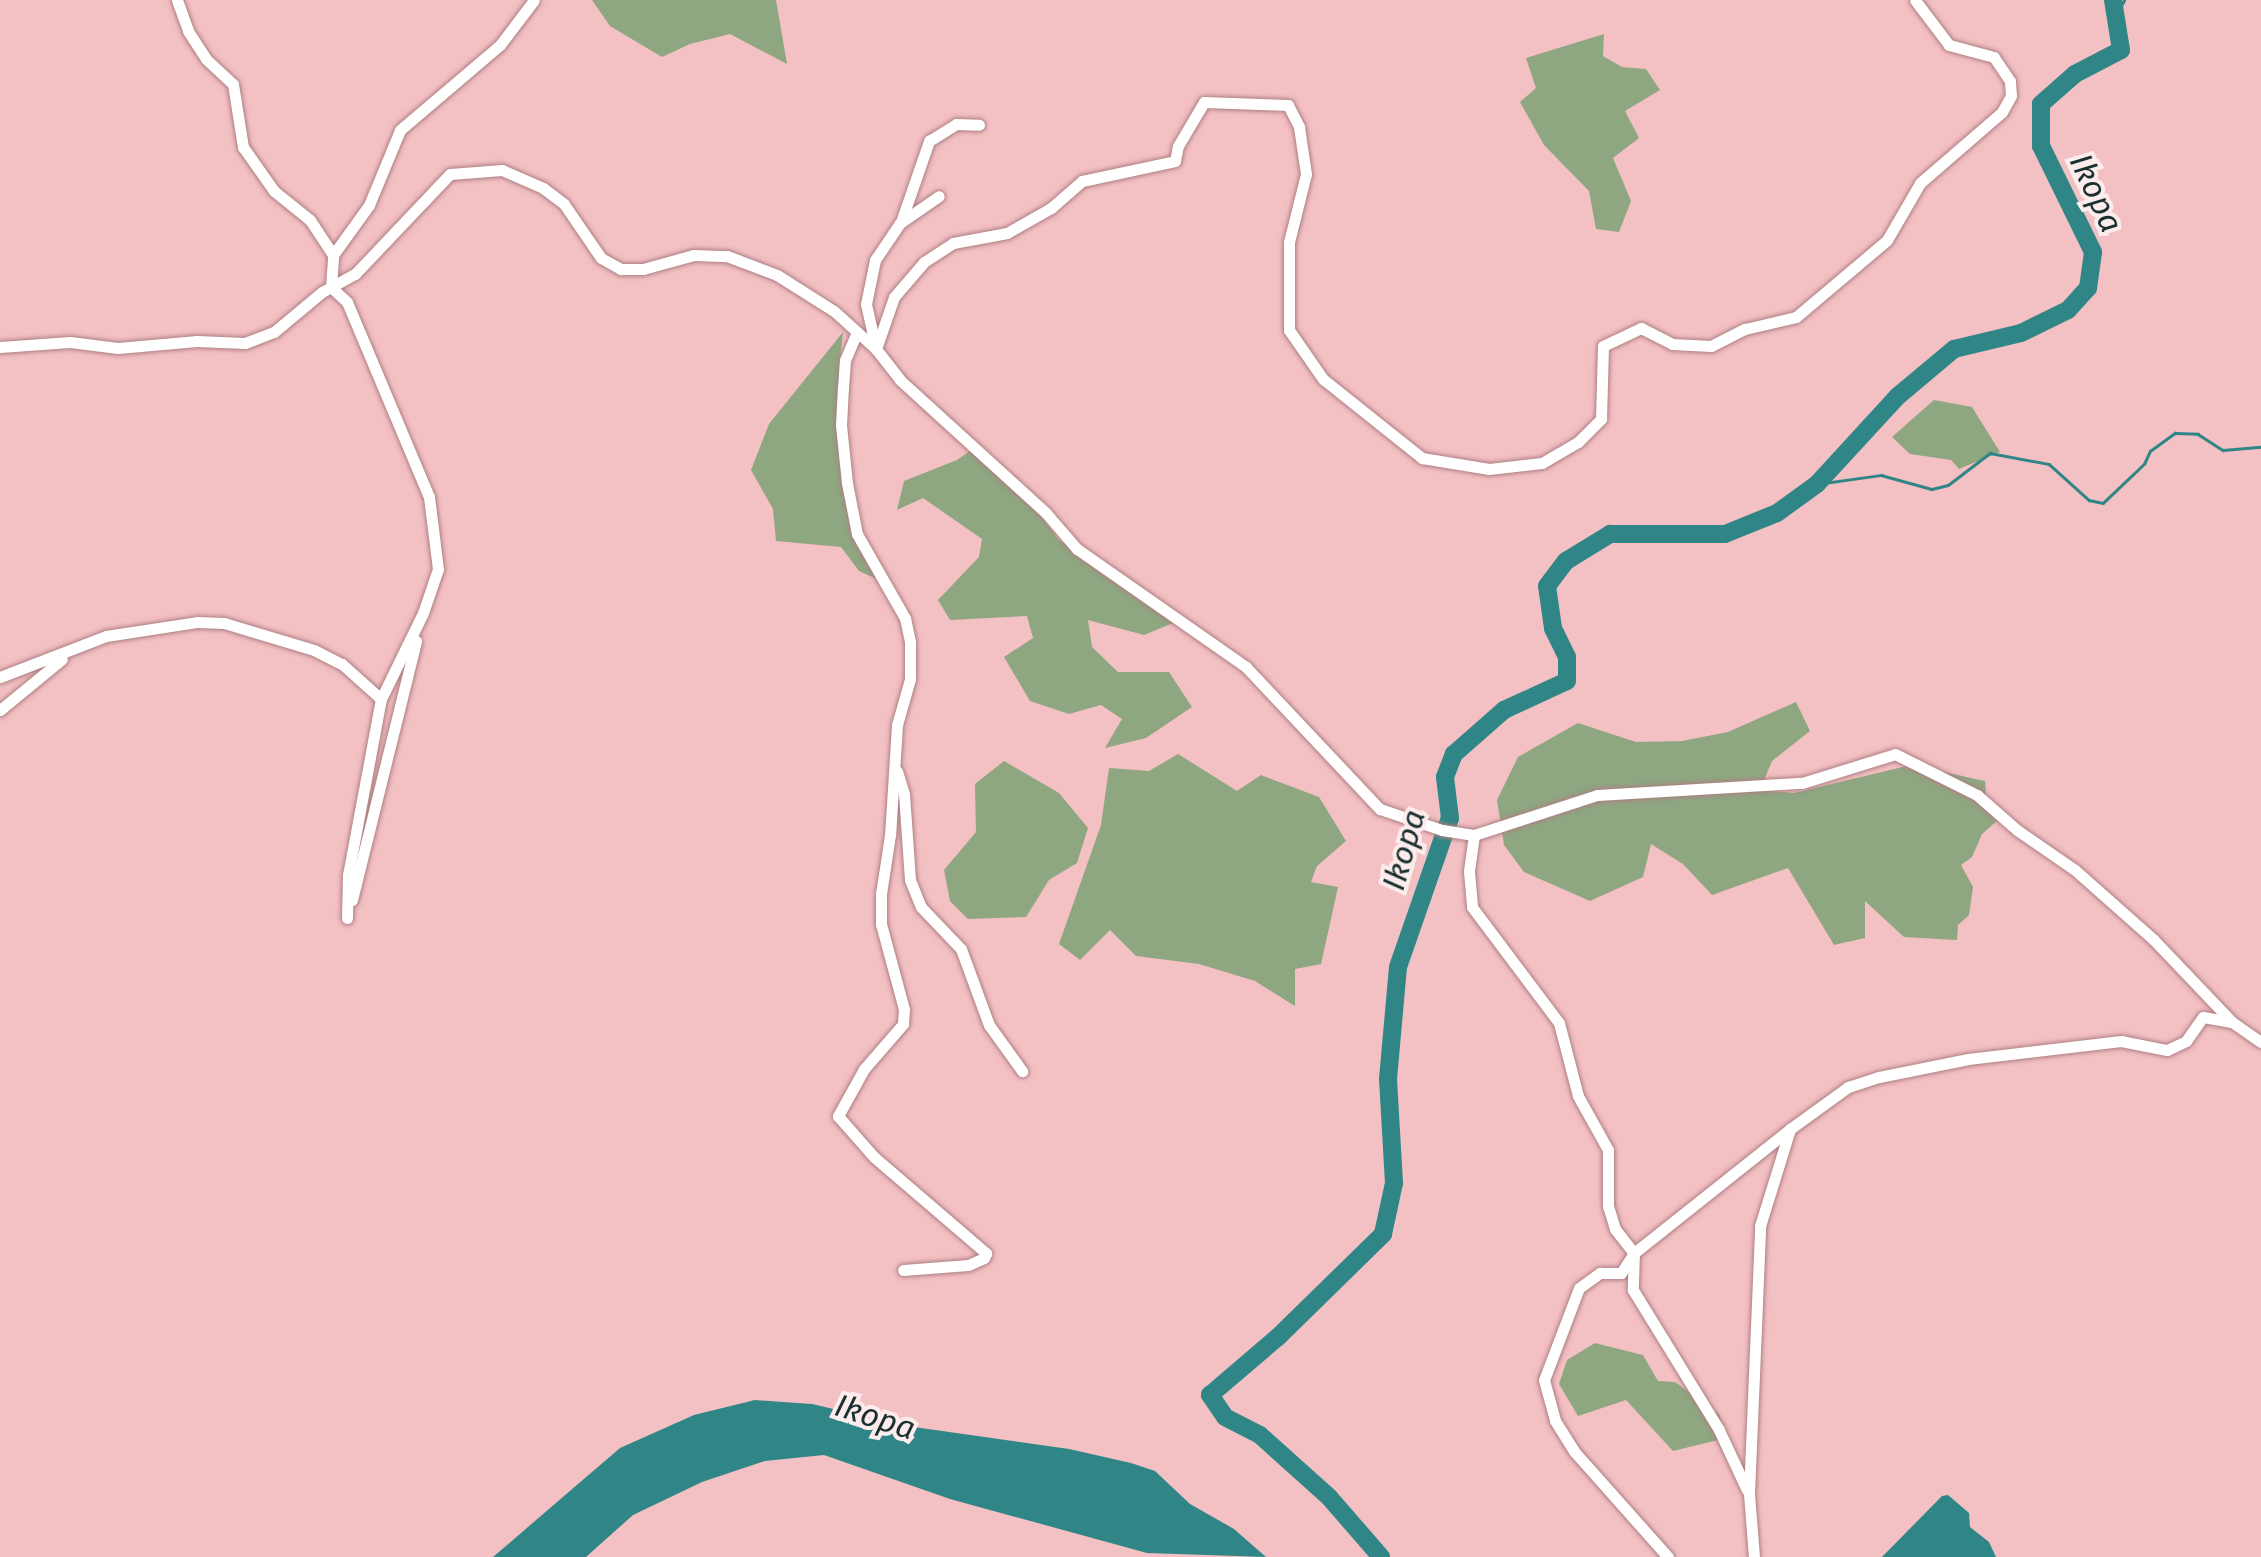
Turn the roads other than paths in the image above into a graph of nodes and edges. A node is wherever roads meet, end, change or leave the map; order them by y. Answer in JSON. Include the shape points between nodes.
{"nodes":[{"id":1,"x":177,"y":0,"type":"edge"},
{"id":2,"x":534,"y":0,"type":"edge"},
{"id":3,"x":1915,"y":0,"type":"edge"},
{"id":4,"x":978,"y":125,"type":"dead end"},
{"id":5,"x":939,"y":196,"type":"dead end"},
{"id":6,"x":900,"y":223,"type":"junction"},
{"id":7,"x":333,"y":254,"type":"junction"},
{"id":8,"x":332,"y":287,"type":"junction"},
{"id":9,"x":857,"y":332,"type":"junction"},
{"id":10,"x":0,"y":347,"type":"edge"},
{"id":11,"x":876,"y":349,"type":"junction"},
{"id":12,"x":423,"y":613,"type":"junction"},
{"id":13,"x":82,"y":646,"type":"junction"},
{"id":14,"x":0,"y":677,"type":"edge"},
{"id":15,"x":381,"y":699,"type":"junction"},
{"id":16,"x":0,"y":710,"type":"edge"},
{"id":17,"x":895,"y":764,"type":"junction"},
{"id":18,"x":1474,"y":835,"type":"junction"},
{"id":19,"x":2232,"y":1022,"type":"junction"},
{"id":20,"x":2261,"y":1042,"type":"edge"},
{"id":21,"x":1022,"y":1071,"type":"dead end"},
{"id":22,"x":1790,"y":1130,"type":"junction"},
{"id":23,"x":1634,"y":1253,"type":"junction"},
{"id":24,"x":903,"y":1270,"type":"dead end"},
{"id":25,"x":1749,"y":1494,"type":"junction"},
{"id":26,"x":1668,"y":1557,"type":"edge"},
{"id":27,"x":1754,"y":1557,"type":"edge"}],
"edges":[{"from":1,"to":7,"type":"street","via":[[197,45],[233,84],[243,148]]},
{"from":2,"to":7,"type":"street","via":[[500,45],[400,130],[369,205]]},
{"from":3,"to":11,"type":"street","via":[[1949,45],[1994,57],[2010,81],[2002,112],[1920,183],[1887,240],[1796,317],[1745,329],[1711,346],[1672,344],[1640,328],[1604,346],[1601,419],[1542,464],[1488,469],[1422,458],[1322,380],[1289,330],[1289,242],[1306,174],[1300,127],[1288,105],[1204,102],[1175,161],[1082,181],[1052,208],[1007,233],[953,243],[924,262],[894,298]]},
{"from":4,"to":6,"type":"street","via":[[956,124],[930,141]]},
{"from":5,"to":6,"type":"street"},
{"from":6,"to":11,"type":"street","via":[[868,282]]},
{"from":7,"to":8,"type":"street"},
{"from":8,"to":9,"type":"street","via":[[355,274],[450,174],[502,170],[564,204],[601,258],[621,269],[694,255],[727,256],[777,275]]},
{"from":8,"to":10,"type":"street","via":[[274,332],[246,343]]},
{"from":8,"to":12,"type":"street","via":[[347,302],[430,497],[438,568]]},
{"from":9,"to":11,"type":"street"},
{"from":9,"to":17,"type":"street","via":[[843,387],[847,483],[857,534],[905,618],[910,642]]},
{"from":11,"to":18,"type":"street","via":[[900,380],[1006,474],[1077,549],[1246,667],[1380,809]]},
{"from":12,"to":15,"type":"street"},
{"from":12,"to":15,"type":"street","via":[[347,918],[348,875]]},
{"from":13,"to":14,"type":"street"},
{"from":13,"to":15,"type":"street","via":[[158,626],[224,623],[314,650],[342,664]]},
{"from":13,"to":16,"type":"street"},
{"from":17,"to":21,"type":"street","via":[[904,794],[910,880],[921,907],[961,949],[989,1026]]},
{"from":17,"to":24,"type":"street","via":[[880,924],[900,988],[903,1024],[864,1069],[838,1116],[874,1158],[986,1253],[968,1265]]},
{"from":18,"to":19,"type":"street","via":[[1597,795],[1802,783],[1895,754],[1977,796],[2075,870],[2153,938]]},
{"from":18,"to":23,"type":"street","via":[[1472,907],[1559,1023],[1578,1096],[1608,1150],[1615,1229]]},
{"from":19,"to":20,"type":"street"},
{"from":19,"to":22,"type":"street","via":[[2203,1017],[2186,1042],[2166,1050],[2121,1041],[1879,1077],[1848,1088]]},
{"from":22,"to":23,"type":"street"},
{"from":22,"to":25,"type":"street","via":[[1760,1226]]},
{"from":23,"to":25,"type":"street","via":[[1633,1290],[1719,1430]]},
{"from":23,"to":26,"type":"street","via":[[1621,1272],[1600,1273],[1580,1288],[1544,1380],[1555,1420],[1574,1451]]},
{"from":25,"to":27,"type":"street"}]}
